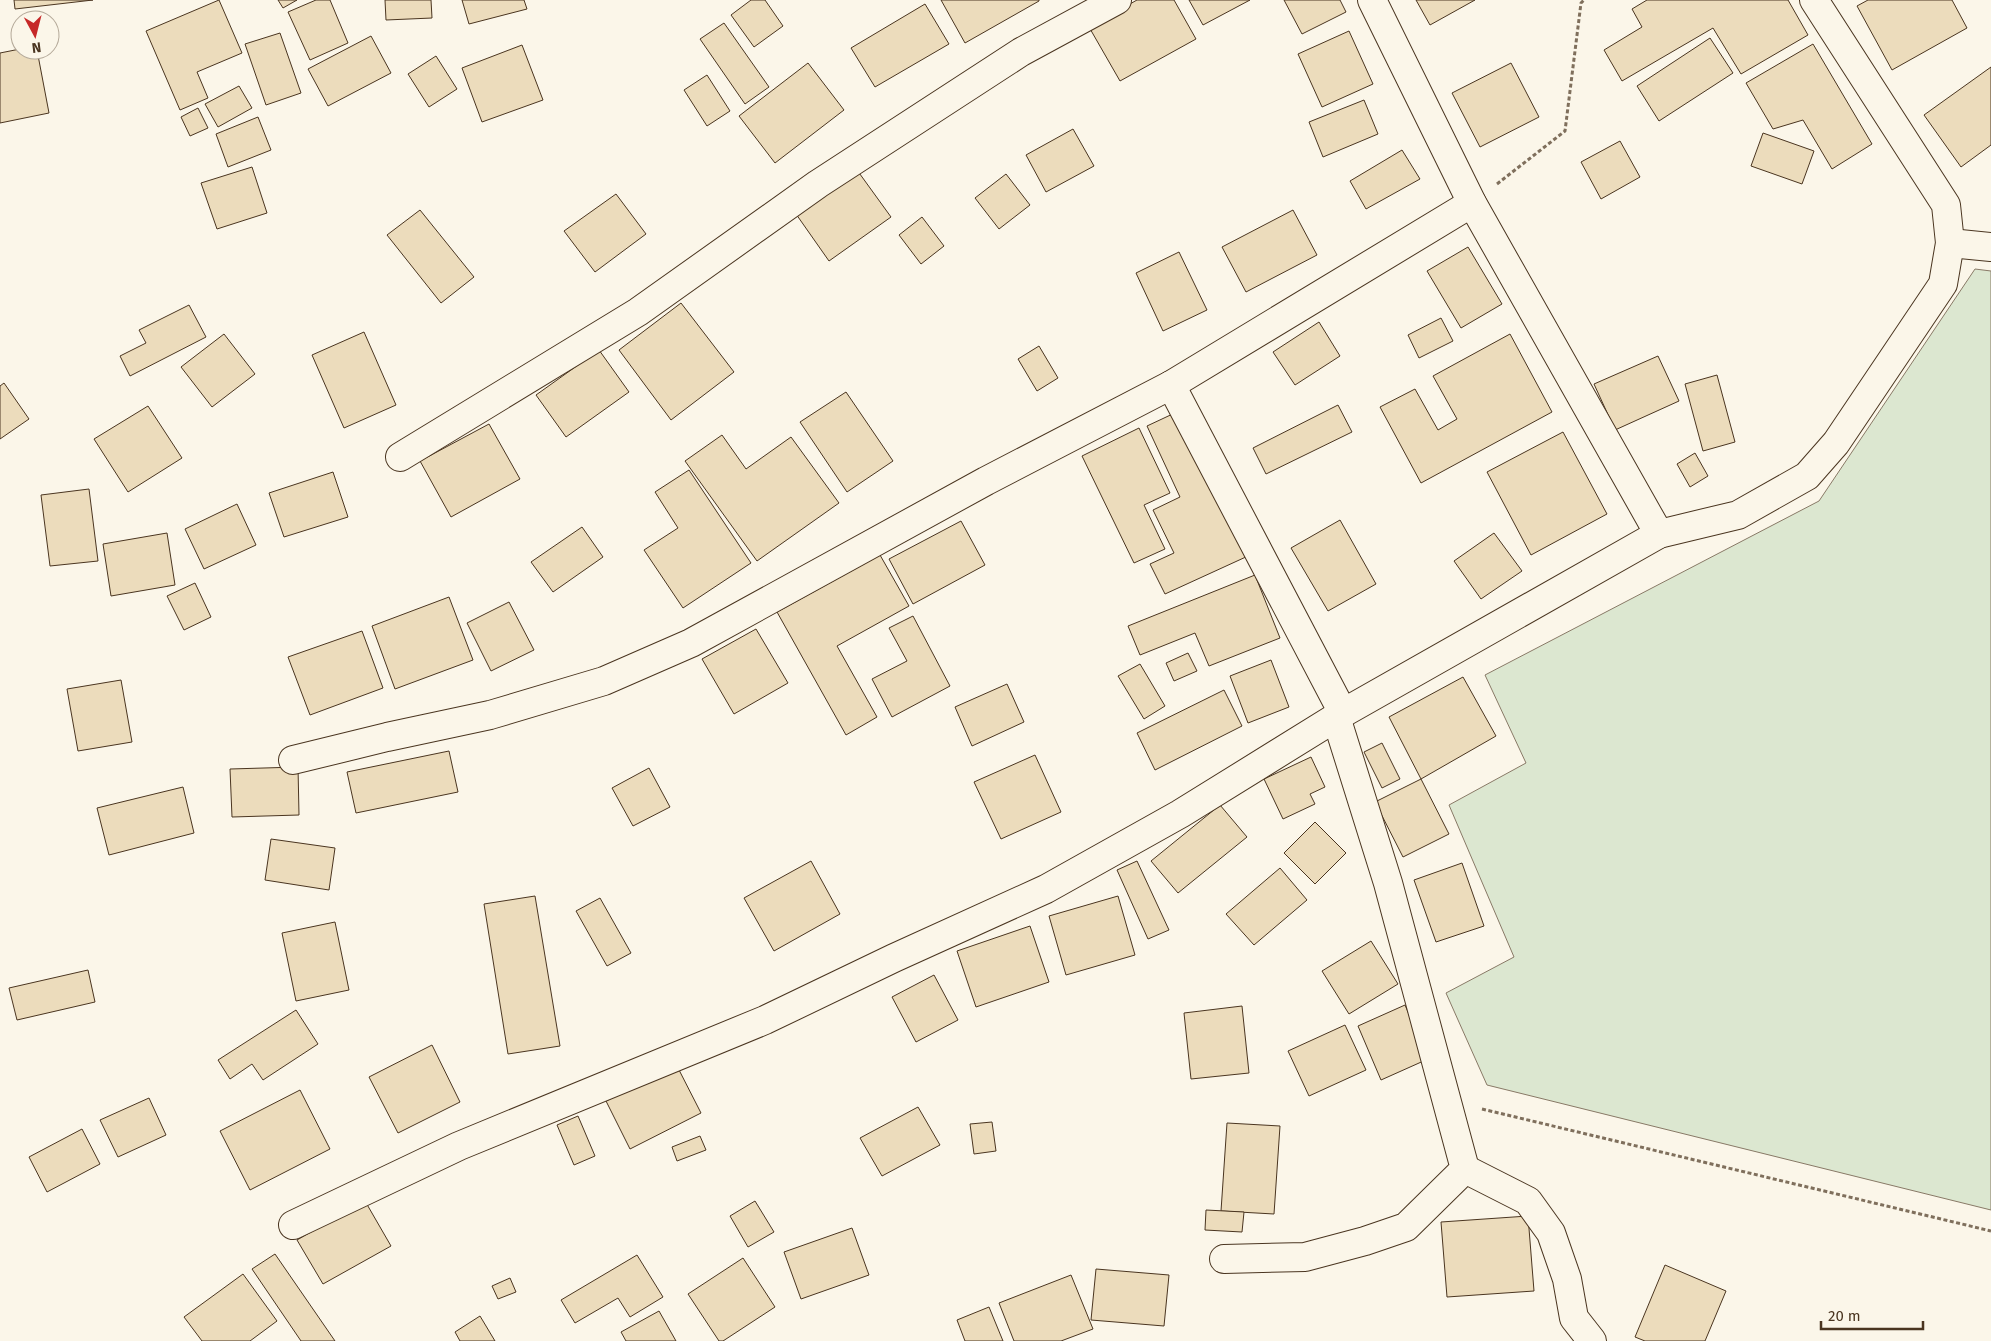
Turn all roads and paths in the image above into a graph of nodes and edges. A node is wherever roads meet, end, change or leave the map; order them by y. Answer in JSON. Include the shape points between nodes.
{"nodes":[{"id":1,"x":1117,"y":0,"type":"edge"},
{"id":2,"x":1372,"y":0,"type":"edge"},
{"id":3,"x":1584,"y":0,"type":"edge"},
{"id":4,"x":1814,"y":0,"type":"edge"},
{"id":5,"x":1472,"y":203,"type":"junction"},
{"id":6,"x":1950,"y":242,"type":"junction"},
{"id":7,"x":1991,"y":247,"type":"edge"},
{"id":8,"x":1171,"y":386,"type":"junction"},
{"id":9,"x":400,"y":457,"type":"dead end"},
{"id":10,"x":1659,"y":534,"type":"junction"},
{"id":11,"x":1339,"y":715,"type":"junction"},
{"id":12,"x":292,"y":760,"type":"dead end"},
{"id":13,"x":1445,"y":1100,"type":"junction"},
{"id":14,"x":1465,"y":1169,"type":"junction"},
{"id":15,"x":294,"y":1225,"type":"dead end"},
{"id":16,"x":1991,"y":1231,"type":"edge"},
{"id":17,"x":1224,"y":1259,"type":"dead end"},
{"id":18,"x":1592,"y":1341,"type":"edge"}],
"edges":[{"from":1,"to":9,"type":"street","via":[[1021,52],[818,184],[638,312]]},
{"from":2,"to":5,"type":"street"},
{"from":3,"to":5,"type":"path","via":[[1581,3],[1565,131]]},
{"from":4,"to":6,"type":"street","via":[[1946,206]]},
{"from":5,"to":8,"type":"street"},
{"from":5,"to":10,"type":"street"},
{"from":6,"to":7,"type":"street"},
{"from":6,"to":10,"type":"street","via":[[1943,284],[1836,444],[1807,476],[1738,515]]},
{"from":8,"to":11,"type":"street"},
{"from":8,"to":12,"type":"street","via":[[986,481],[692,643],[604,682],[490,715]]},
{"from":10,"to":11,"type":"street"},
{"from":11,"to":13,"type":"street","via":[[1388,883]]},
{"from":11,"to":15,"type":"street","via":[[1180,814],[1046,889],[766,1020],[459,1146]]},
{"from":13,"to":14,"type":"street"},
{"from":13,"to":16,"type":"path"},
{"from":14,"to":17,"type":"street","via":[[1406,1227],[1305,1257]]},
{"from":14,"to":18,"type":"street","via":[[1528,1201],[1551,1233],[1567,1279],[1574,1318]]}]}
